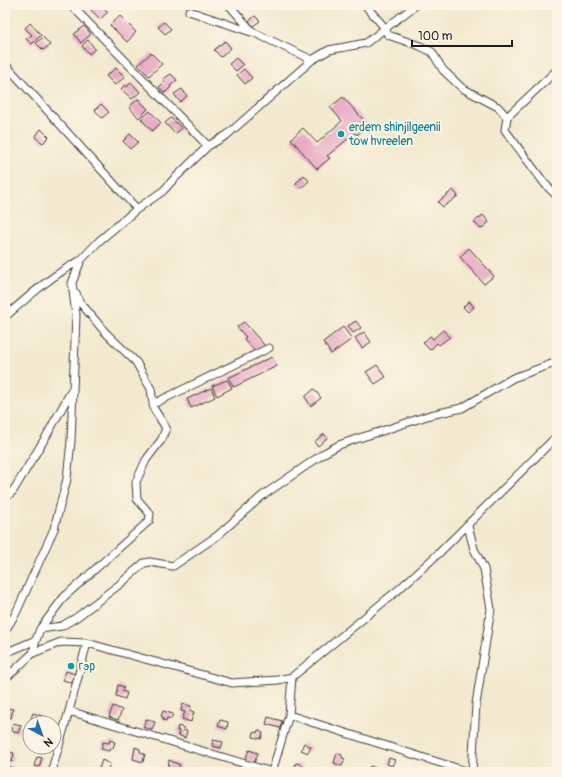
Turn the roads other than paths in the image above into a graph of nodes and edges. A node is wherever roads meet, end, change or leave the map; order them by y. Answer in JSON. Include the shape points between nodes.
{"nodes":[{"id":1,"x":71,"y":5,"type":"edge"},
{"id":2,"x":229,"y":5,"type":"edge"},
{"id":3,"x":365,"y":5,"type":"edge"},
{"id":4,"x":416,"y":5,"type":"edge"},
{"id":5,"x":189,"y":11,"type":"dead end"},
{"id":6,"x":385,"y":28,"type":"junction"},
{"id":7,"x":255,"y":33,"type":"junction"},
{"id":8,"x":312,"y":60,"type":"junction"},
{"id":9,"x":5,"y":64,"type":"edge"},
{"id":10,"x":557,"y":70,"type":"edge"},
{"id":11,"x":506,"y":117,"type":"junction"},
{"id":12,"x":208,"y":146,"type":"junction"},
{"id":13,"x":557,"y":196,"type":"edge"},
{"id":14,"x":137,"y":209,"type":"junction"},
{"id":15,"x":81,"y":260,"type":"junction"},
{"id":16,"x":72,"y":283,"type":"junction"},
{"id":17,"x":5,"y":317,"type":"edge"},
{"id":18,"x":269,"y":348,"type":"dead end"},
{"id":19,"x":557,"y":362,"type":"edge"},
{"id":20,"x":74,"y":386,"type":"junction"},
{"id":21,"x":153,"y":404,"type":"junction"},
{"id":22,"x":557,"y":436,"type":"edge"},
{"id":23,"x":5,"y":498,"type":"edge"},
{"id":24,"x":468,"y":526,"type":"junction"},
{"id":25,"x":40,"y":629,"type":"junction"},
{"id":26,"x":5,"y":631,"type":"edge"},
{"id":27,"x":36,"y":640,"type":"junction"},
{"id":28,"x":87,"y":643,"type":"junction"},
{"id":29,"x":5,"y":653,"type":"edge"},
{"id":30,"x":33,"y":653,"type":"junction"},
{"id":31,"x":292,"y":676,"type":"junction"},
{"id":32,"x":5,"y":679,"type":"edge"},
{"id":33,"x":70,"y":711,"type":"junction"},
{"id":34,"x":289,"y":715,"type":"junction"},
{"id":35,"x":5,"y":769,"type":"edge"},
{"id":36,"x":13,"y":772,"type":"edge"},
{"id":37,"x":54,"y":772,"type":"edge"},
{"id":38,"x":272,"y":772,"type":"edge"},
{"id":39,"x":471,"y":772,"type":"edge"}],
"edges":[{"from":1,"to":12,"type":"street"},
{"from":2,"to":7,"type":"street"},
{"from":3,"to":6,"type":"street"},
{"from":4,"to":6,"type":"street"},
{"from":5,"to":7,"type":"street"},
{"from":6,"to":8,"type":"street","via":[[366,43],[329,50]]},
{"from":6,"to":11,"type":"street","via":[[388,35],[432,52],[443,70],[462,88],[498,107]]},
{"from":7,"to":8,"type":"street"},
{"from":8,"to":12,"type":"street","via":[[227,135]]},
{"from":9,"to":14,"type":"street"},
{"from":10,"to":11,"type":"street"},
{"from":11,"to":13,"type":"street","via":[[505,130]]},
{"from":12,"to":14,"type":"street","via":[[163,191]]},
{"from":14,"to":15,"type":"street"},
{"from":15,"to":16,"type":"street"},
{"from":15,"to":17,"type":"street","via":[[63,269],[35,290]]},
{"from":16,"to":20,"type":"street","via":[[76,315]]},
{"from":16,"to":21,"type":"street","via":[[79,301],[105,332],[136,362],[151,389]]},
{"from":18,"to":21,"type":"street"},
{"from":19,"to":25,"type":"street","via":[[513,378],[462,408],[430,415],[359,438],[326,452],[262,496],[217,536],[173,566],[144,563],[120,584],[62,626]]},
{"from":20,"to":23,"type":"street","via":[[13,491]]},
{"from":20,"to":26,"type":"street","via":[[68,472],[60,509],[51,536],[16,613]]},
{"from":21,"to":25,"type":"street","via":[[166,428],[136,482],[137,499],[150,514],[149,521],[64,597]]},
{"from":22,"to":24,"type":"street"},
{"from":24,"to":31,"type":"street","via":[[398,590]]},
{"from":24,"to":39,"type":"street","via":[[474,549],[484,569],[491,610],[476,704]]},
{"from":25,"to":27,"type":"street"},
{"from":27,"to":29,"type":"street"},
{"from":27,"to":30,"type":"street"},
{"from":28,"to":30,"type":"street","via":[[61,642]]},
{"from":28,"to":31,"type":"street","via":[[232,683],[278,680]]},
{"from":28,"to":33,"type":"street"},
{"from":30,"to":32,"type":"street"},
{"from":31,"to":34,"type":"street"},
{"from":33,"to":37,"type":"street","via":[[53,766]]},
{"from":33,"to":38,"type":"street"},
{"from":34,"to":38,"type":"street"},
{"from":34,"to":39,"type":"street"},
{"from":35,"to":36,"type":"street"}]}
